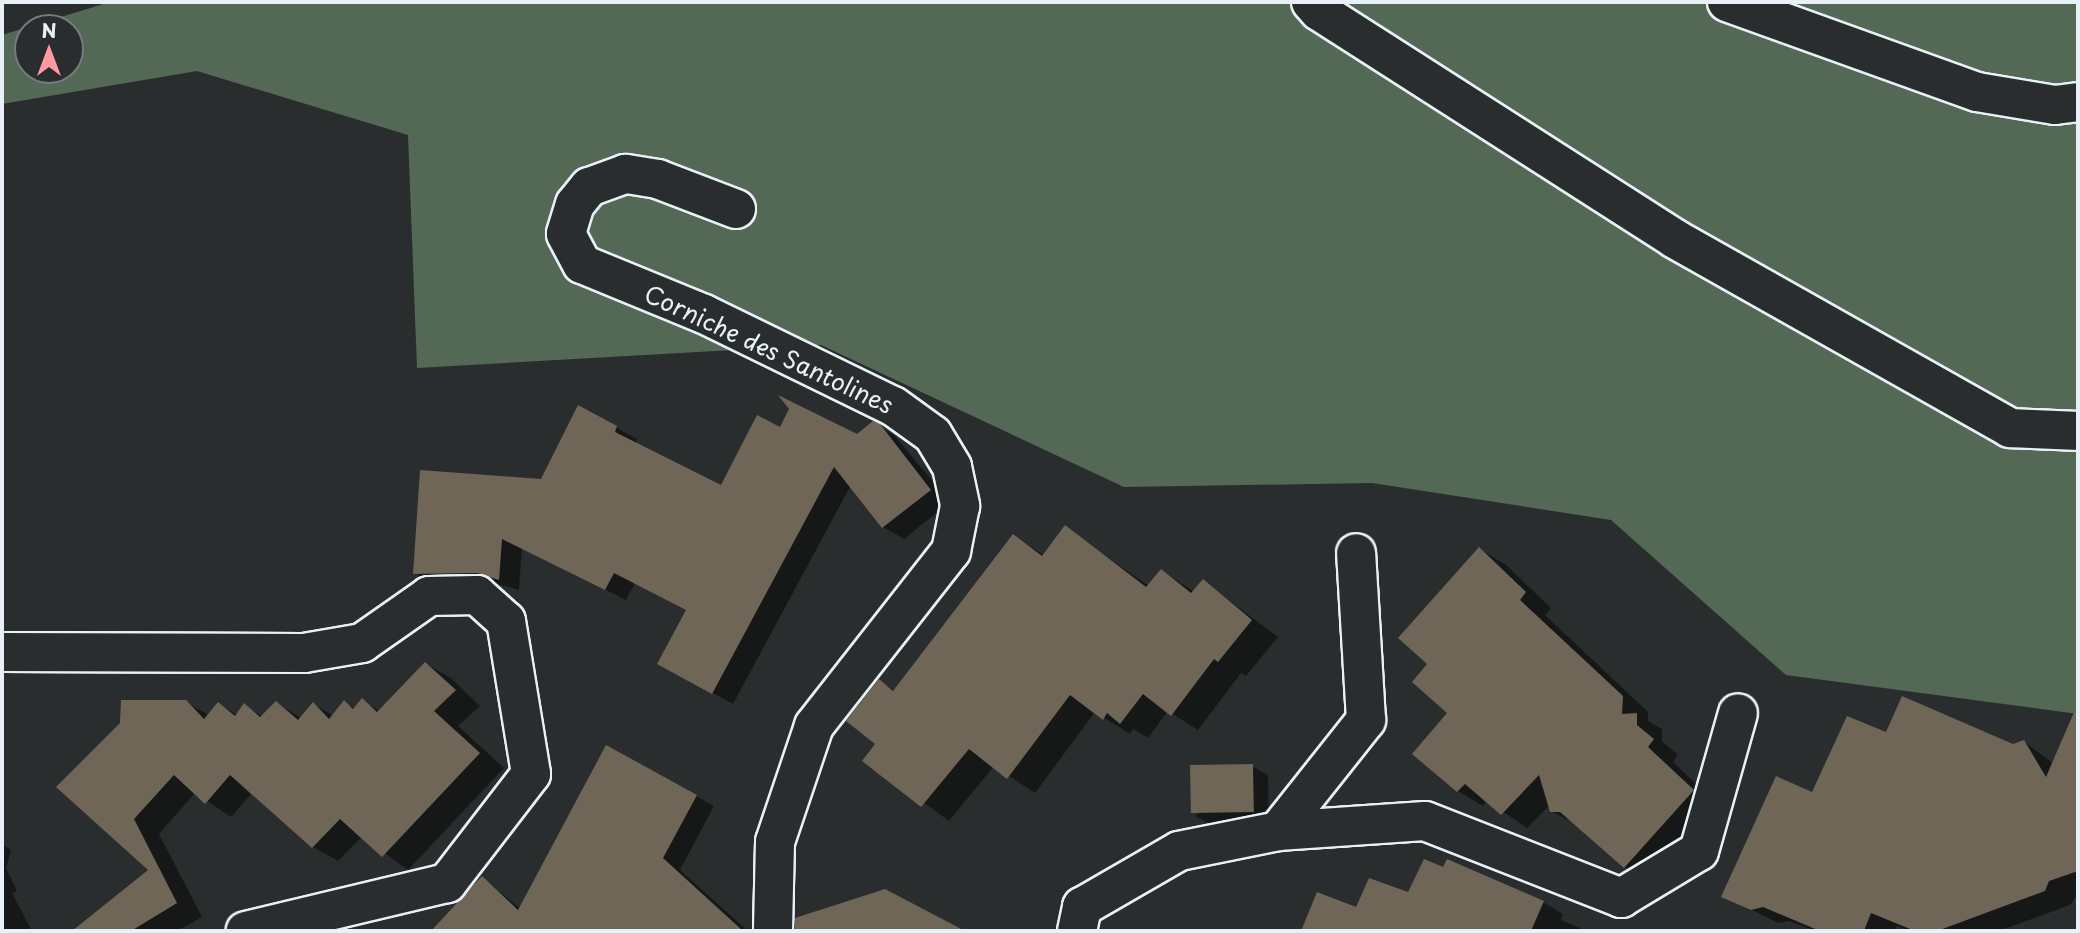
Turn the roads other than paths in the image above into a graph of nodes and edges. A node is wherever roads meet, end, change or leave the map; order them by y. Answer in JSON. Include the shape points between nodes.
{"nodes":[{"id":1,"x":1311,"y":2,"type":"edge"},
{"id":2,"x":1727,"y":2,"type":"edge"},
{"id":3,"x":2078,"y":102,"type":"edge"},
{"id":4,"x":736,"y":209,"type":"dead end"},
{"id":5,"x":2078,"y":431,"type":"edge"},
{"id":6,"x":1356,"y":553,"type":"dead end"},
{"id":7,"x":2,"y":652,"type":"edge"},
{"id":8,"x":1738,"y":713,"type":"dead end"},
{"id":9,"x":1278,"y":831,"type":"junction"},
{"id":10,"x":246,"y":931,"type":"edge"},
{"id":11,"x":774,"y":931,"type":"edge"},
{"id":12,"x":1077,"y":931,"type":"edge"}],
"edges":[{"from":1,"to":5,"type":"street","via":[[1675,239],[2010,428]]},
{"from":2,"to":3,"type":"street","via":[[1977,92],[2055,105]]},
{"from":4,"to":11,"type":"street","name":"Corniche des Santolines","via":[[658,179],[625,174],[589,187],[575,204],[566,234],[582,264],[704,314],[893,406],[933,435],[952,467],[960,506],[951,551],[814,726],[775,842]]},
{"from":6,"to":9,"type":"street","via":[[1366,720]]},
{"from":7,"to":10,"type":"street","via":[[304,653],[362,643],[429,596],[477,595],[506,621],[531,774],[447,883]]},
{"from":8,"to":9,"type":"street","via":[[1699,851],[1621,898],[1425,821]]},
{"from":9,"to":12,"type":"street","via":[[1179,851],[1082,907]]}]}
